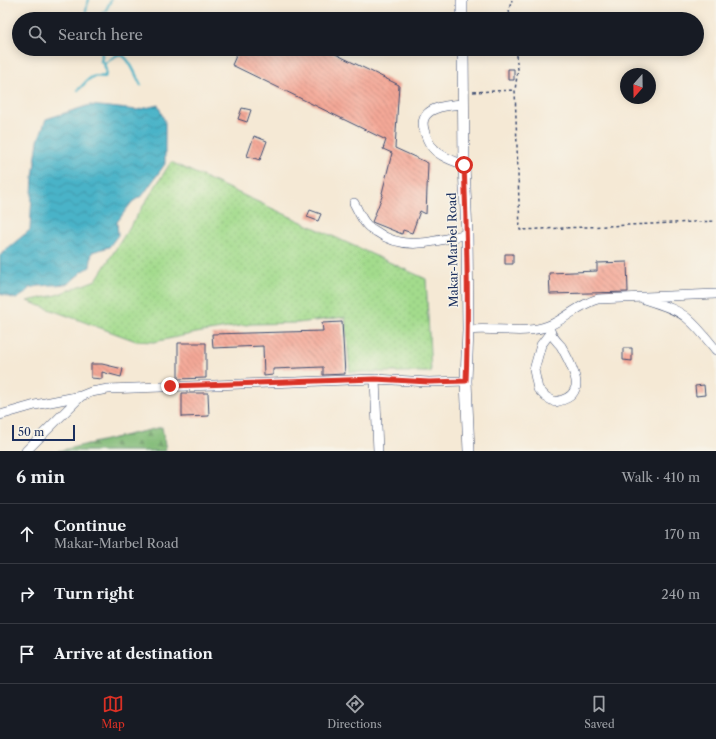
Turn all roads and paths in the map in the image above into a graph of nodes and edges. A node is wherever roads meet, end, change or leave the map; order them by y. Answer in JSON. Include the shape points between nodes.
{"nodes":[{"id":1,"x":462,"y":0,"type":"edge"},
{"id":2,"x":512,"y":0,"type":"edge"},
{"id":3,"x":462,"y":12,"type":"edge"},
{"id":4,"x":509,"y":12,"type":"edge"},
{"id":5,"x":463,"y":56,"type":"edge"},
{"id":6,"x":516,"y":56,"type":"edge"},
{"id":7,"x":515,"y":90,"type":"junction"},
{"id":8,"x":463,"y":92,"type":"junction"},
{"id":9,"x":464,"y":104,"type":"junction"},
{"id":10,"x":464,"y":165,"type":"junction"},
{"id":11,"x":354,"y":203,"type":"dead end"},
{"id":12,"x":716,"y":221,"type":"edge"},
{"id":13,"x":467,"y":234,"type":"junction"},
{"id":14,"x":716,"y":294,"type":"edge"},
{"id":15,"x":639,"y":297,"type":"junction"},
{"id":16,"x":549,"y":329,"type":"junction"},
{"id":17,"x":468,"y":330,"type":"junction"},
{"id":18,"x":716,"y":350,"type":"edge"},
{"id":19,"x":375,"y":379,"type":"junction"},
{"id":20,"x":466,"y":381,"type":"junction"},
{"id":21,"x":81,"y":396,"type":"junction"},
{"id":22,"x":0,"y":415,"type":"edge"},
{"id":23,"x":26,"y":451,"type":"edge"},
{"id":24,"x":378,"y":451,"type":"edge"},
{"id":25,"x":469,"y":451,"type":"edge"}],
"edges":[{"from":1,"to":3,"type":"main road"},
{"from":2,"to":4,"type":"path"},
{"from":5,"to":8,"type":"main road","name":"Makar-Marbel Road"},
{"from":6,"to":7,"type":"path","via":[[518,69]]},
{"from":7,"to":8,"type":"path"},
{"from":7,"to":12,"type":"path","via":[[520,230]]},
{"from":8,"to":9,"type":"main road","name":"Makar-Marbel Road"},
{"from":9,"to":10,"type":"main road","name":"Makar-Marbel Road"},
{"from":9,"to":10,"type":"lane","via":[[431,110],[424,118],[423,128],[433,149]]},
{"from":10,"to":13,"type":"main road","name":"Makar-Marbel Road"},
{"from":11,"to":13,"type":"lane","via":[[366,225],[382,236],[398,242],[427,243]]},
{"from":13,"to":17,"type":"main road","name":"Makar-Marbel Road"},
{"from":14,"to":15,"type":"lane"},
{"from":15,"to":16,"type":"lane","via":[[593,300]]},
{"from":15,"to":18,"type":"lane","via":[[686,317]]},
{"from":16,"to":16,"type":"lane","via":[[562,347],[576,379],[574,392],[566,399],[555,402],[538,389],[534,370],[541,345]]},
{"from":16,"to":17,"type":"lane"},
{"from":17,"to":20,"type":"main road","name":"Makar-Marbel Road"},
{"from":19,"to":20,"type":"lane"},
{"from":19,"to":21,"type":"lane","via":[[108,389]]},
{"from":19,"to":24,"type":"lane"},
{"from":20,"to":25,"type":"main road","name":"Makar-Marbel Road"},
{"from":21,"to":22,"type":"lane"},
{"from":21,"to":23,"type":"lane"}]}
